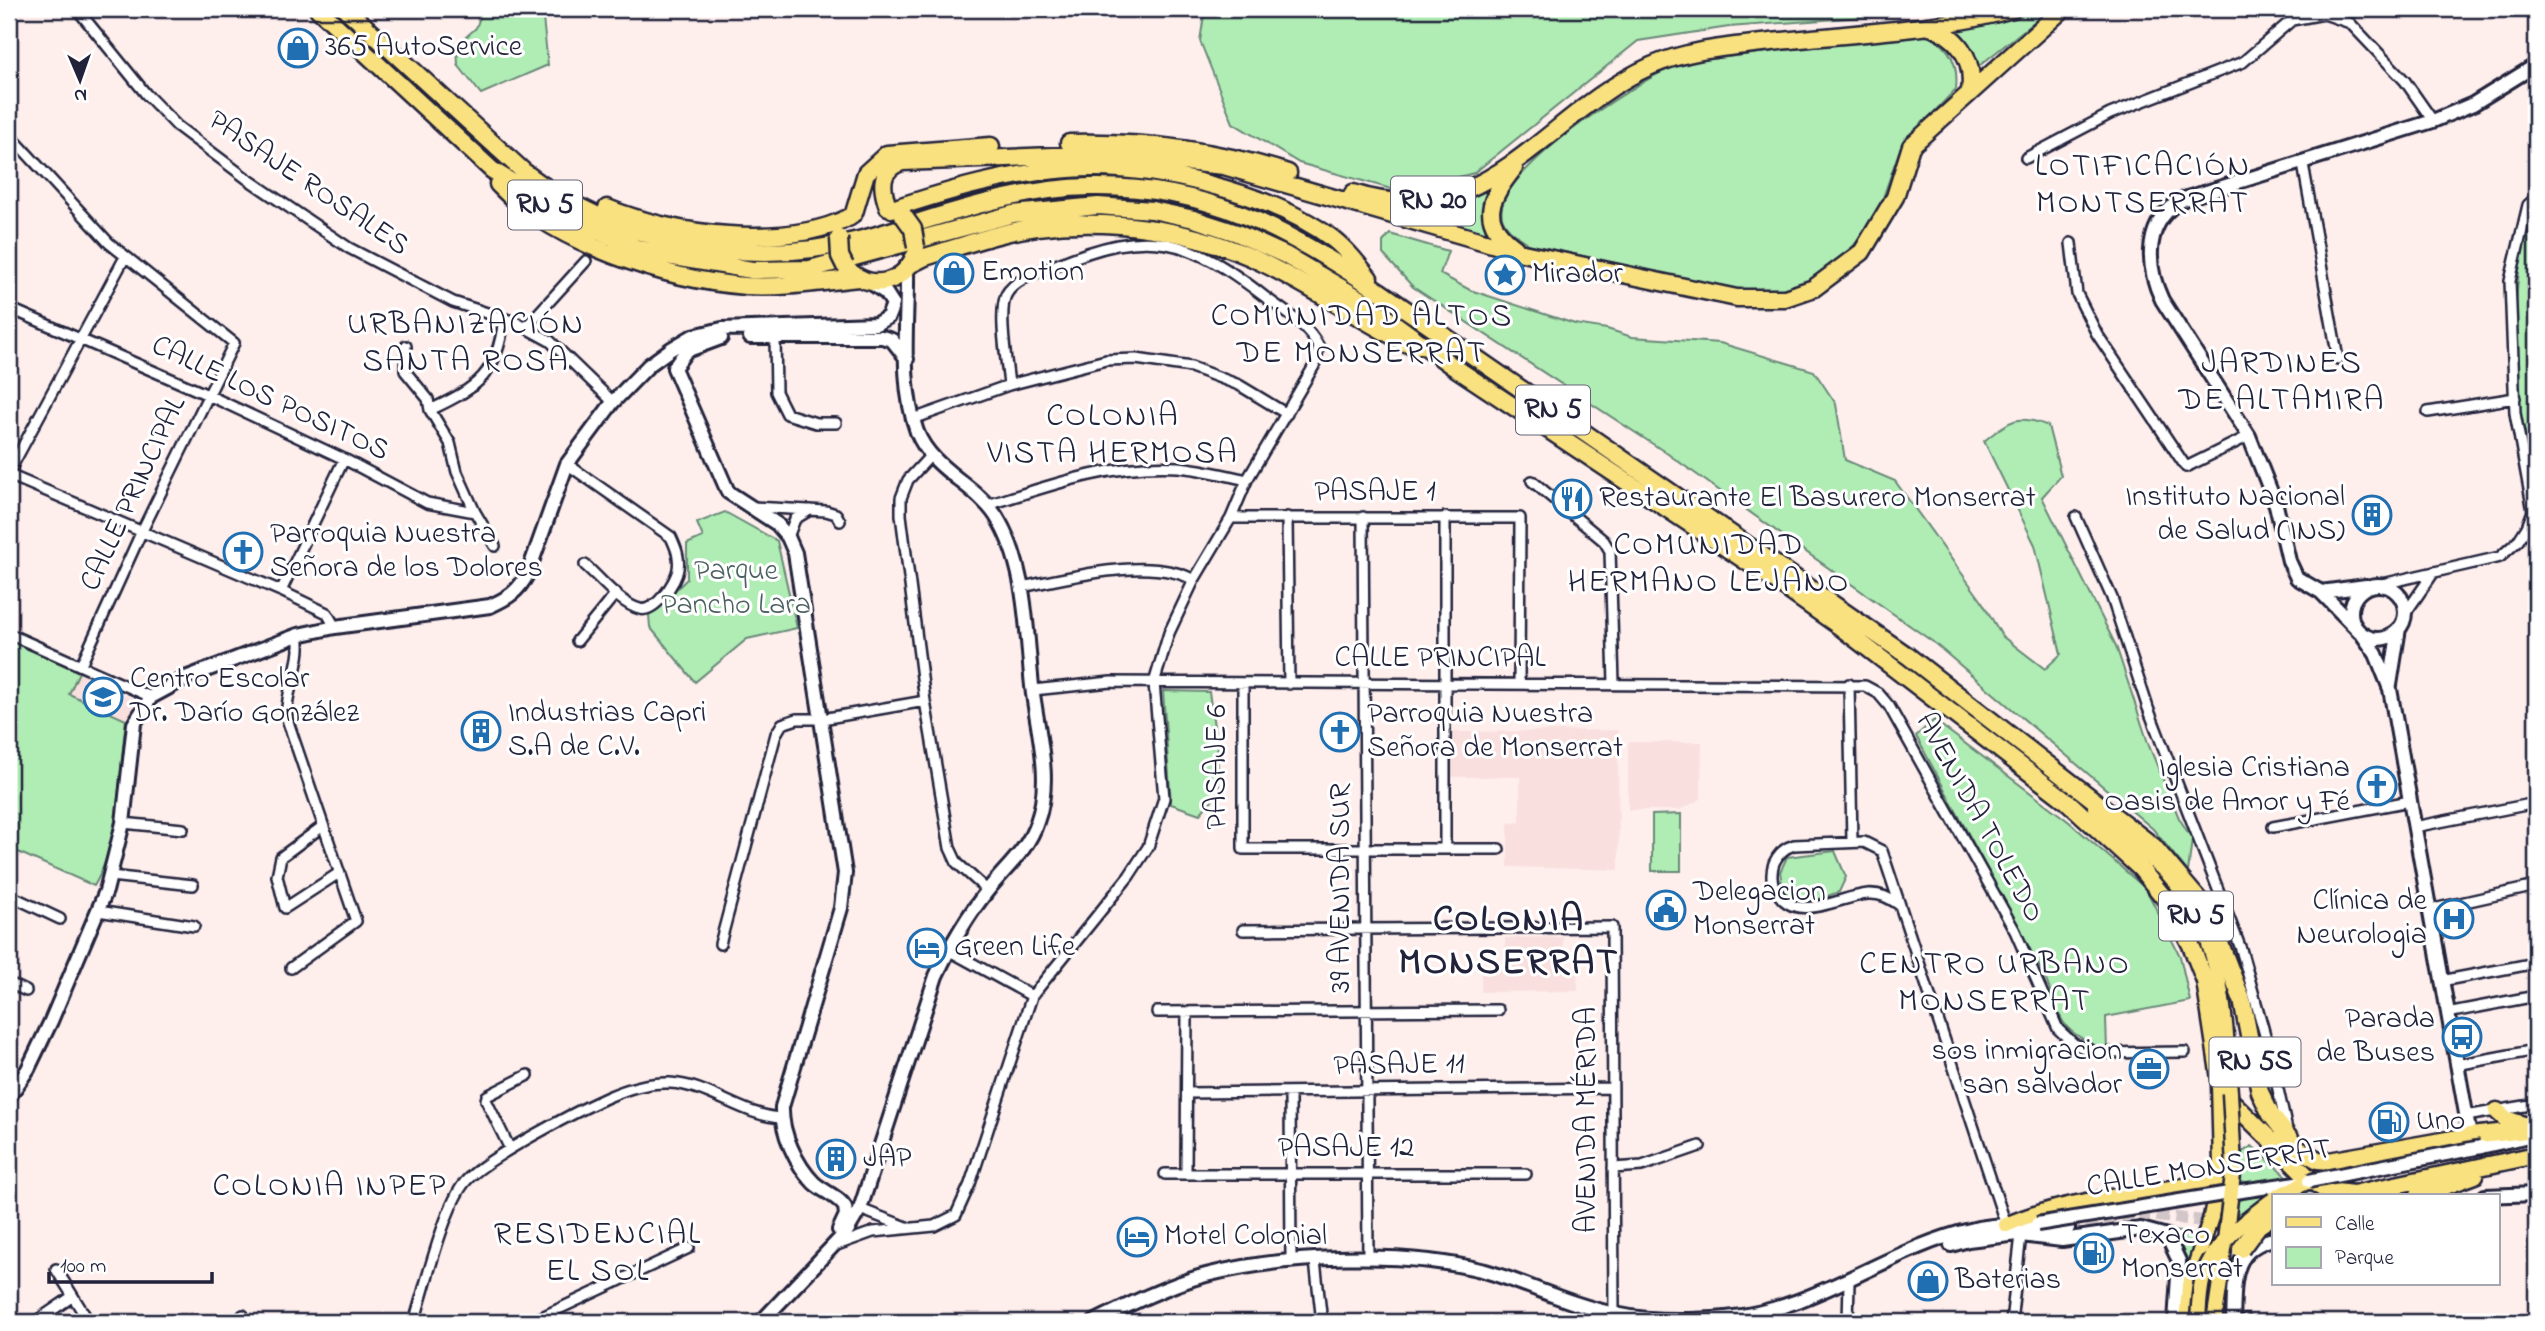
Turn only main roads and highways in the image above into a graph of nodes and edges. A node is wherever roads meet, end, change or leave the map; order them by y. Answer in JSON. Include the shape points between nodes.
{"nodes":[{"id":1,"x":318,"y":9,"type":"edge"},
{"id":2,"x":346,"y":9,"type":"edge"},
{"id":3,"x":2013,"y":9,"type":"edge"},
{"id":4,"x":2063,"y":9,"type":"edge"},
{"id":5,"x":1926,"y":26,"type":"junction"},
{"id":6,"x":1970,"y":91,"type":"junction"},
{"id":7,"x":466,"y":120,"type":"junction"},
{"id":8,"x":460,"y":143,"type":"junction"},
{"id":9,"x":1522,"y":158,"type":"junction"},
{"id":10,"x":894,"y":210,"type":"junction"},
{"id":11,"x":852,"y":215,"type":"junction"},
{"id":12,"x":1523,"y":253,"type":"junction"},
{"id":13,"x":909,"y":267,"type":"junction"},
{"id":14,"x":864,"y":280,"type":"junction"},
{"id":15,"x":1380,"y":290,"type":"junction"},
{"id":16,"x":1451,"y":365,"type":"junction"},
{"id":17,"x":2074,"y":784,"type":"junction"},
{"id":18,"x":2225,"y":1088,"type":"junction"},
{"id":19,"x":2497,"y":1111,"type":"road end"},
{"id":20,"x":2536,"y":1130,"type":"edge"},
{"id":21,"x":2536,"y":1155,"type":"edge"},
{"id":22,"x":2516,"y":1158,"type":"junction"},
{"id":23,"x":2221,"y":1165,"type":"junction"},
{"id":24,"x":2457,"y":1172,"type":"junction"},
{"id":25,"x":2309,"y":1181,"type":"road end"},
{"id":26,"x":2284,"y":1194,"type":"edge"},
{"id":27,"x":2390,"y":1194,"type":"edge"},
{"id":28,"x":2428,"y":1194,"type":"edge"},
{"id":29,"x":2272,"y":1201,"type":"edge"},
{"id":30,"x":2272,"y":1216,"type":"edge"},
{"id":31,"x":2006,"y":1225,"type":"road end"},
{"id":32,"x":2240,"y":1255,"type":"road end"},
{"id":33,"x":2186,"y":1322,"type":"edge"},
{"id":34,"x":2198,"y":1322,"type":"edge"},
{"id":35,"x":2214,"y":1322,"type":"edge"}],
"edges":[{"from":1,"to":8,"type":"highway","number":"RN 5"},
{"from":2,"to":7,"type":"highway","number":"RN 5"},
{"from":3,"to":5,"type":"highway","number":"RN 20"},
{"from":4,"to":6,"type":"highway","number":"RN 20"},
{"from":5,"to":6,"type":"highway","via":[[1942,31],[1962,49],[1969,65]]},
{"from":5,"to":9,"type":"highway","number":"RN 20","via":[[1699,50],[1673,58],[1614,86]]},
{"from":6,"to":12,"type":"highway","number":"RN 20","via":[[1911,146],[1900,184],[1869,245],[1836,274],[1795,296],[1737,298]]},
{"from":7,"to":11,"type":"highway","via":[[587,200],[649,220],[693,230],[778,236],[818,231]]},
{"from":7,"to":15,"type":"highway","number":"RN 5","via":[[523,171],[571,203],[627,226],[696,245],[757,253],[813,250],[1008,197],[1071,188],[1124,188],[1222,205],[1312,247]]},
{"from":8,"to":14,"type":"highway","via":[[503,189],[542,219],[654,268],[746,285]]},
{"from":8,"to":16,"type":"highway","number":"RN 5","via":[[546,206],[606,236],[667,256],[752,270],[782,272],[833,264],[1036,210],[1113,206],[1173,214],[1237,233],[1285,255],[1362,300]]},
{"from":9,"to":11,"type":"highway","number":"RN 20","via":[[1454,196],[1403,204],[1363,197],[1231,155],[1157,146],[1114,142],[901,150],[887,153],[866,173]]},
{"from":9,"to":12,"type":"highway","via":[[1499,187],[1491,211],[1497,233]]},
{"from":10,"to":11,"type":"highway","via":[[870,206]]},
{"from":10,"to":12,"type":"highway","number":"RN 20","via":[[883,190],[885,173],[902,162],[1068,154],[1151,156],[1224,166]]},
{"from":10,"to":13,"type":"highway","number":"RN 20","bridge":true,"via":[[913,229],[916,247]]},
{"from":10,"to":15,"type":"highway","via":[[975,184],[1037,172],[1105,169],[1170,176],[1218,186],[1310,225],[1333,239]]},
{"from":11,"to":14,"type":"highway","number":"RN 20","bridge":true,"via":[[839,238],[840,256],[845,266]]},
{"from":13,"to":14,"type":"highway","via":[[893,280]]},
{"from":13,"to":16,"type":"highway","via":[[936,253],[1038,227],[1113,226],[1179,234],[1263,263]]},
{"from":15,"to":17,"type":"highway","number":"RN 5","via":[[1908,656]]},
{"from":16,"to":18,"type":"highway","number":"RN 5","via":[[1839,625],[2068,802],[2140,868],[2170,905],[2195,954]]},
{"from":17,"to":18,"type":"main road","number":"RN 5","via":[[2167,874],[2196,916],[2219,976]]},
{"from":17,"to":20,"type":"highway","number":"RN 5S","via":[[2153,846],[2205,911],[2242,1000],[2260,1092],[2271,1115],[2306,1156],[2329,1161]]},
{"from":18,"to":23,"type":"main road","number":"RN 5"},
{"from":18,"to":24,"type":"highway","via":[[2226,1097],[2327,1191],[2377,1191]]},
{"from":18,"to":35,"type":"main road","number":"RN 5","bridge":true,"via":[[2234,1166]]},
{"from":19,"to":20,"type":"highway"},
{"from":21,"to":22,"type":"highway"},
{"from":22,"to":24,"type":"highway"},
{"from":22,"to":28,"type":"highway"},
{"from":23,"to":31,"type":"main road","via":[[2212,1180],[2205,1182],[2101,1198],[2031,1214]]},
{"from":23,"to":33,"type":"main road","number":"RN 5","bridge":true,"via":[[2211,1217],[2189,1285]]},
{"from":24,"to":27,"type":"highway"},
{"from":25,"to":26,"type":"main road"},
{"from":29,"to":34,"type":"main road","bridge":true,"via":[[2232,1234],[2208,1264]]},
{"from":30,"to":32,"type":"highway","bridge":true,"via":[[2258,1226]]}]}
